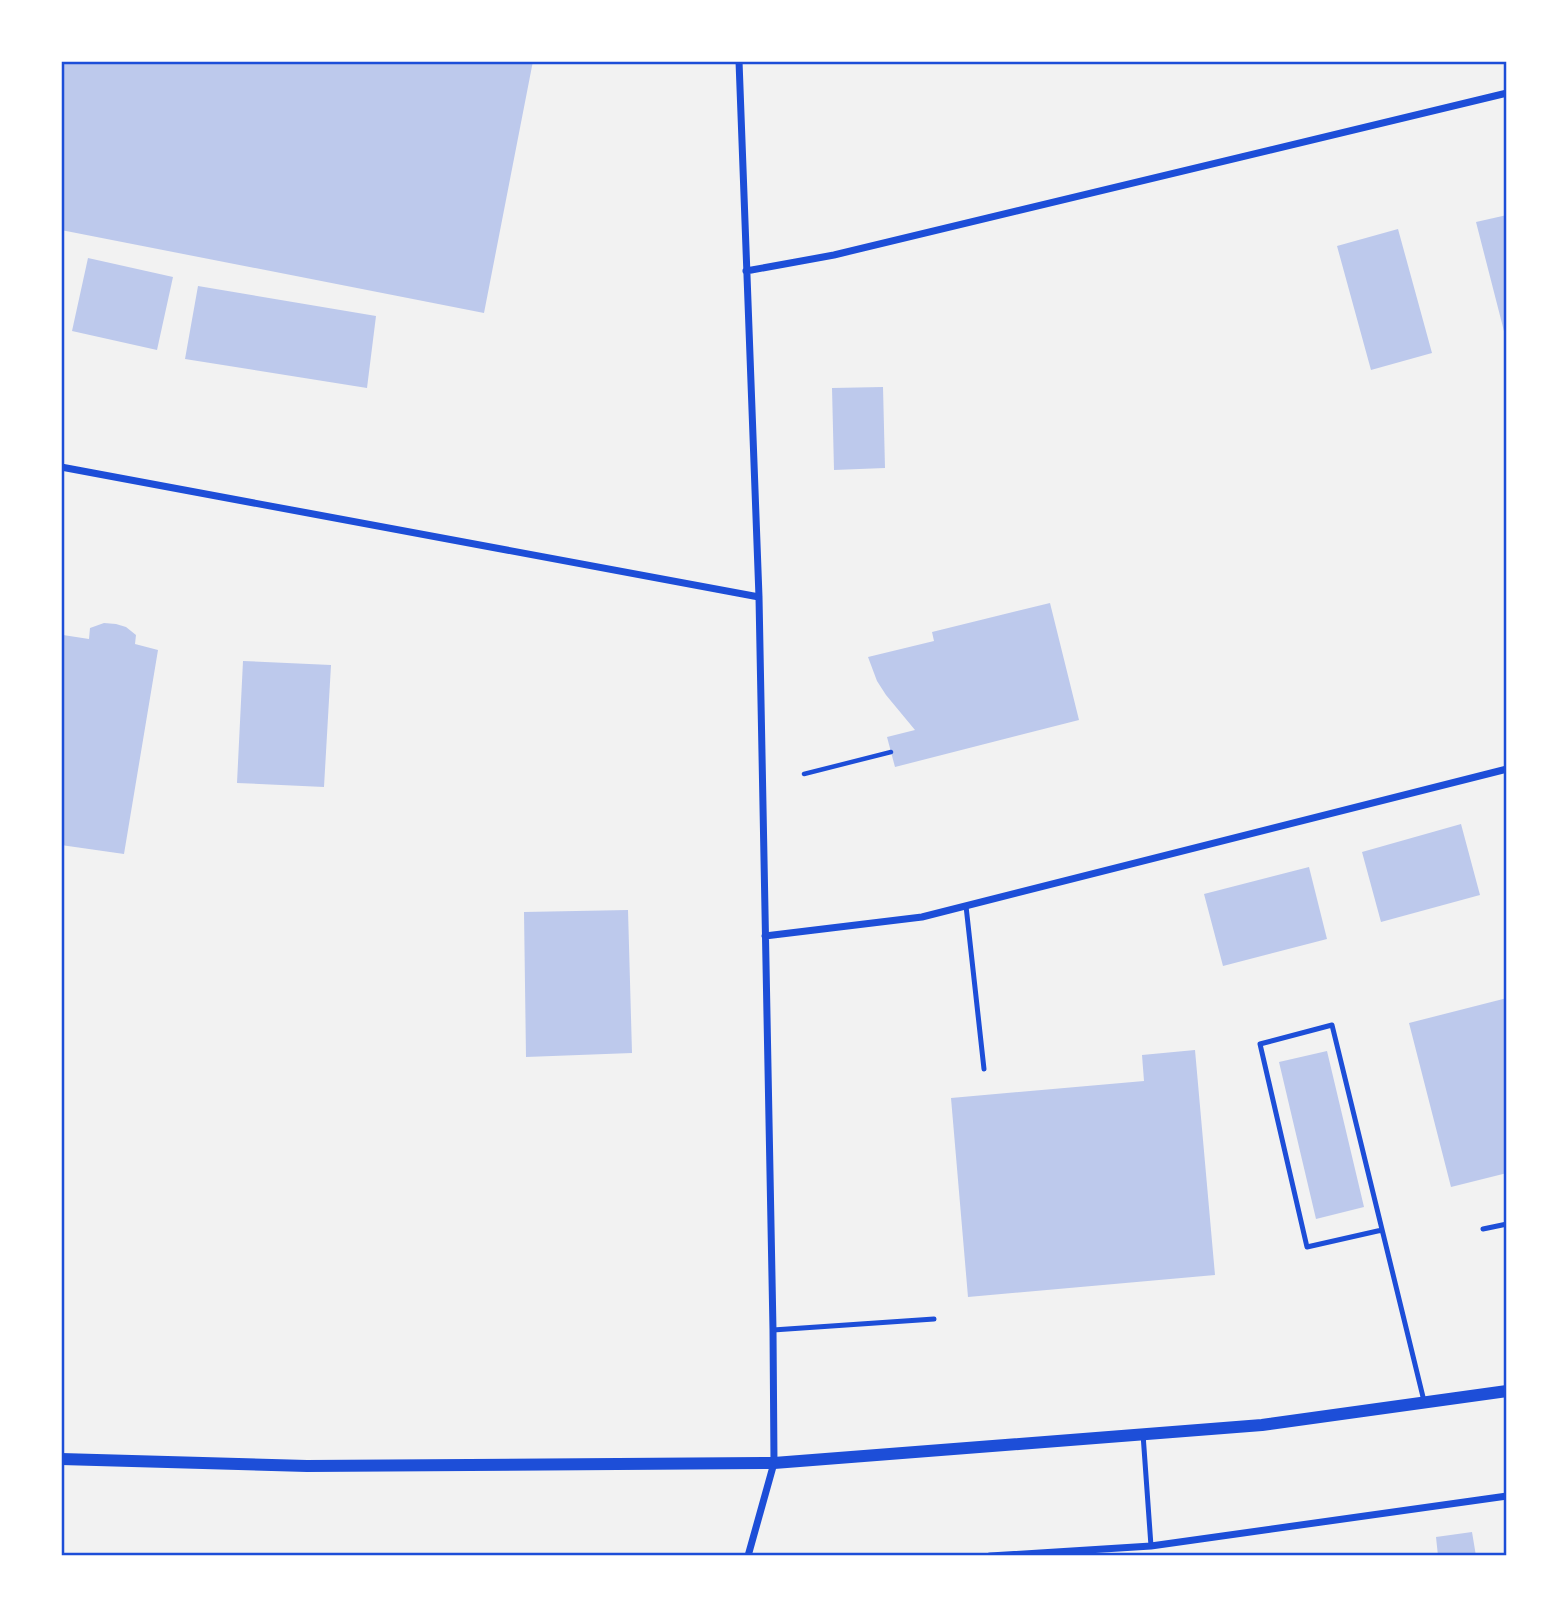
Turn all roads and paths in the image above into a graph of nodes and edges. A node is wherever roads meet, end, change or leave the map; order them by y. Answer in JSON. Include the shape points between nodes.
{"nodes":[{"id":1,"x":739,"y":61,"type":"edge"},
{"id":2,"x":1507,"y":93,"type":"edge"},
{"id":3,"x":746,"y":271,"type":"junction"},
{"id":4,"x":61,"y":467,"type":"edge"},
{"id":5,"x":759,"y":597,"type":"junction"},
{"id":6,"x":891,"y":752,"type":"dead end"},
{"id":7,"x":1507,"y":769,"type":"edge"},
{"id":8,"x":804,"y":774,"type":"dead end"},
{"id":9,"x":966,"y":906,"type":"junction"},
{"id":10,"x":765,"y":936,"type":"junction"},
{"id":11,"x":984,"y":1069,"type":"dead end"},
{"id":12,"x":1507,"y":1224,"type":"edge"},
{"id":13,"x":1382,"y":1230,"type":"junction"},
{"id":14,"x":1483,"y":1230,"type":"dead end"},
{"id":15,"x":934,"y":1319,"type":"dead end"},
{"id":16,"x":774,"y":1330,"type":"junction"},
{"id":17,"x":1507,"y":1391,"type":"edge"},
{"id":18,"x":1424,"y":1402,"type":"junction"},
{"id":19,"x":1143,"y":1434,"type":"junction"},
{"id":20,"x":61,"y":1459,"type":"edge"},
{"id":21,"x":774,"y":1463,"type":"junction"},
{"id":22,"x":1507,"y":1496,"type":"edge"},
{"id":23,"x":1151,"y":1546,"type":"junction"},
{"id":24,"x":748,"y":1556,"type":"edge"},
{"id":25,"x":990,"y":1556,"type":"edge"}],
"edges":[{"from":1,"to":3,"type":"street"},
{"from":2,"to":3,"type":"street","via":[[834,255]]},
{"from":3,"to":5,"type":"street"},
{"from":4,"to":5,"type":"street"},
{"from":5,"to":10,"type":"street"},
{"from":6,"to":8,"type":"path"},
{"from":7,"to":9,"type":"street"},
{"from":9,"to":10,"type":"street","via":[[922,917]]},
{"from":9,"to":11,"type":"lane"},
{"from":10,"to":16,"type":"street"},
{"from":12,"to":14,"type":"lane"},
{"from":13,"to":13,"type":"lane","via":[[1332,1024],[1260,1044],[1307,1247]]},
{"from":13,"to":18,"type":"lane"},
{"from":15,"to":16,"type":"lane"},
{"from":16,"to":21,"type":"street"},
{"from":17,"to":18,"type":"street"},
{"from":18,"to":19,"type":"street","via":[[1262,1425]]},
{"from":19,"to":21,"type":"street"},
{"from":19,"to":23,"type":"lane"},
{"from":20,"to":21,"type":"street","via":[[307,1466]]},
{"from":21,"to":24,"type":"street"},
{"from":22,"to":23,"type":"street"},
{"from":23,"to":25,"type":"street"}]}
